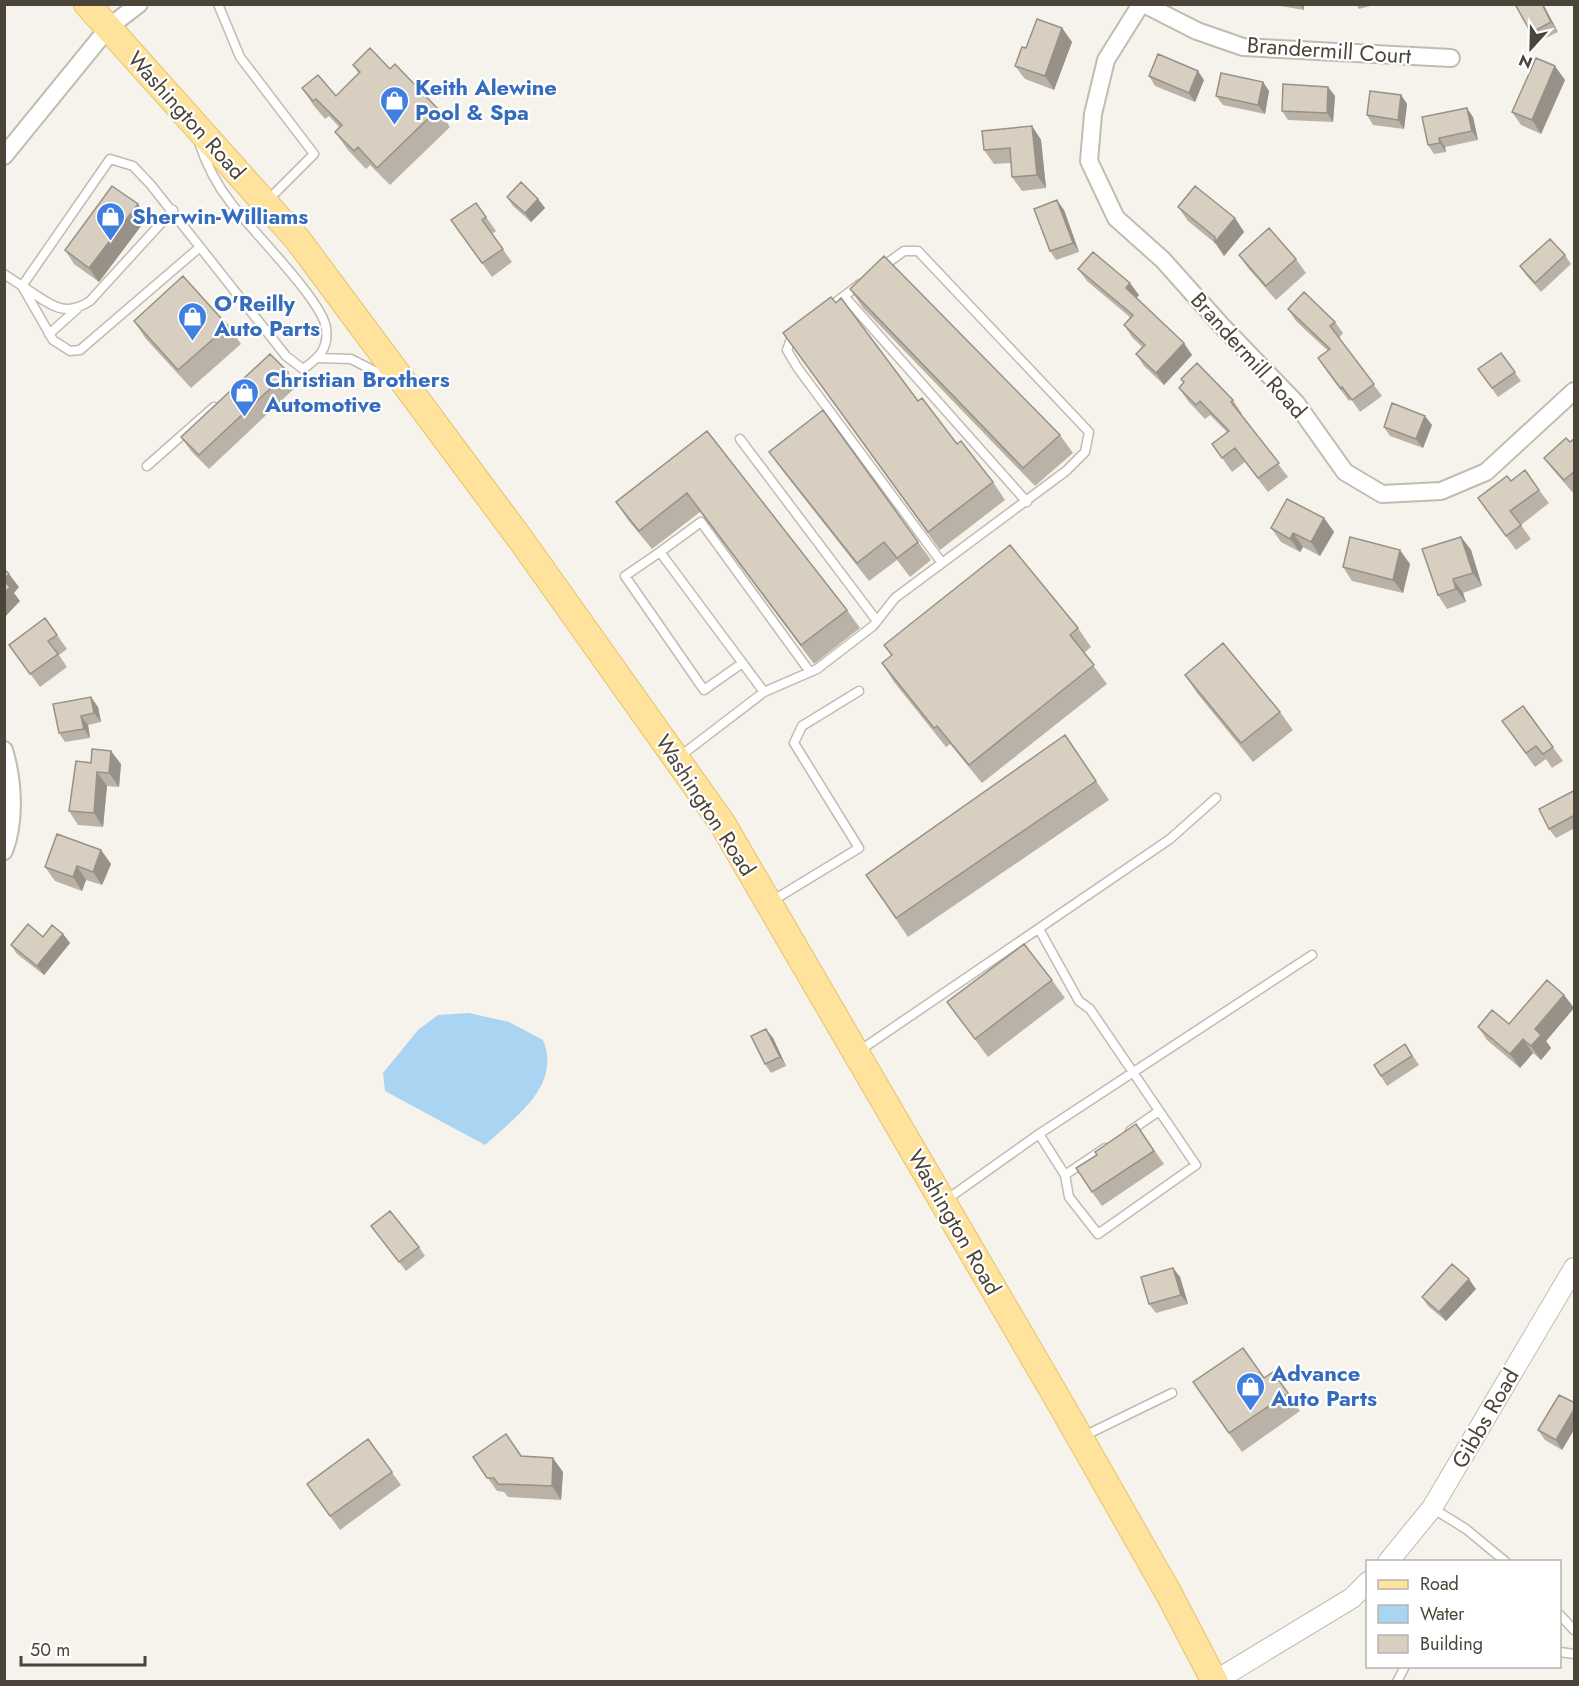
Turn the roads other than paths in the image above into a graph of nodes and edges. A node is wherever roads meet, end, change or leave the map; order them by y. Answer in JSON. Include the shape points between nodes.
{"nodes":[{"id":1,"x":87,"y":4,"type":"edge"},
{"id":2,"x":139,"y":4,"type":"edge"},
{"id":3,"x":218,"y":4,"type":"edge"},
{"id":4,"x":1143,"y":4,"type":"edge"},
{"id":5,"x":109,"y":27,"type":"junction"},
{"id":6,"x":1451,"y":58,"type":"dead end"},
{"id":7,"x":192,"y":121,"type":"junction"},
{"id":8,"x":4,"y":156,"type":"edge"},
{"id":9,"x":265,"y":203,"type":"junction"},
{"id":10,"x":173,"y":210,"type":"junction"},
{"id":11,"x":200,"y":247,"type":"junction"},
{"id":12,"x":878,"y":271,"type":"edge"},
{"id":13,"x":4,"y":274,"type":"edge"},
{"id":14,"x":869,"y":277,"type":"edge"},
{"id":15,"x":22,"y":286,"type":"junction"},
{"id":16,"x":844,"y":296,"type":"junction"},
{"id":17,"x":77,"y":309,"type":"junction"},
{"id":18,"x":817,"y":316,"type":"edge"},
{"id":19,"x":800,"y":329,"type":"edge"},
{"id":20,"x":49,"y":334,"type":"junction"},
{"id":21,"x":280,"y":349,"type":"junction"},
{"id":22,"x":271,"y":357,"type":"edge"},
{"id":23,"x":319,"y":358,"type":"junction"},
{"id":24,"x":409,"y":389,"type":"junction"},
{"id":25,"x":1575,"y":391,"type":"edge"},
{"id":26,"x":218,"y":404,"type":"edge"},
{"id":27,"x":740,"y":439,"type":"dead end"},
{"id":28,"x":147,"y":466,"type":"dead end"},
{"id":29,"x":1027,"y":502,"type":"junction"},
{"id":30,"x":660,"y":552,"type":"junction"},
{"id":31,"x":942,"y":563,"type":"junction"},
{"id":32,"x":877,"y":621,"type":"junction"},
{"id":33,"x":741,"y":664,"type":"junction"},
{"id":34,"x":810,"y":672,"type":"junction"},
{"id":35,"x":859,"y":691,"type":"dead end"},
{"id":36,"x":764,"y":692,"type":"junction"},
{"id":37,"x":4,"y":750,"type":"edge"},
{"id":38,"x":676,"y":759,"type":"junction"},
{"id":39,"x":1216,"y":798,"type":"dead end"},
{"id":40,"x":4,"y":851,"type":"edge"},
{"id":41,"x":769,"y":903,"type":"junction"},
{"id":42,"x":1039,"y":929,"type":"junction"},
{"id":43,"x":1312,"y":955,"type":"dead end"},
{"id":44,"x":856,"y":1053,"type":"junction"},
{"id":45,"x":1132,"y":1072,"type":"junction"},
{"id":46,"x":1159,"y":1111,"type":"junction"},
{"id":47,"x":1039,"y":1134,"type":"junction"},
{"id":48,"x":1121,"y":1137,"type":"edge"},
{"id":49,"x":1112,"y":1143,"type":"edge"},
{"id":50,"x":1065,"y":1175,"type":"junction"},
{"id":51,"x":943,"y":1202,"type":"junction"},
{"id":52,"x":1575,"y":1268,"type":"edge"},
{"id":53,"x":1172,"y":1393,"type":"dead end"},
{"id":54,"x":1080,"y":1438,"type":"junction"},
{"id":55,"x":1432,"y":1508,"type":"junction"},
{"id":56,"x":1390,"y":1560,"type":"edge"},
{"id":57,"x":1504,"y":1560,"type":"edge"},
{"id":58,"x":1366,"y":1584,"type":"edge"},
{"id":59,"x":1561,"y":1616,"type":"edge"},
{"id":60,"x":1575,"y":1630,"type":"edge"},
{"id":61,"x":1404,"y":1668,"type":"edge"},
{"id":62,"x":1215,"y":1681,"type":"edge"},
{"id":63,"x":1396,"y":1682,"type":"edge"}],
"edges":[{"from":1,"to":5,"type":"main road","name":"Washington Road"},
{"from":2,"to":5,"type":"street"},
{"from":3,"to":9,"type":"lane","via":[[240,57],[314,154]]},
{"from":4,"to":6,"type":"street","name":"Brandermill Court","via":[[1197,31],[1243,47]]},
{"from":4,"to":25,"type":"street","name":"Brandermill Road","via":[[1106,60],[1093,114],[1089,161],[1116,218],[1163,260],[1296,403],[1345,472],[1382,494],[1441,491],[1486,472]]},
{"from":5,"to":7,"type":"main road","name":"Washington Road"},
{"from":5,"to":8,"type":"street"},
{"from":7,"to":9,"type":"main road","name":"Washington Road"},
{"from":7,"to":23,"type":"lane","via":[[207,166],[230,203],[322,316],[325,348]]},
{"from":9,"to":24,"type":"main road","name":"Washington Road","via":[[298,240]]},
{"from":10,"to":11,"type":"lane"},
{"from":10,"to":15,"type":"lane","via":[[133,166],[110,159]]},
{"from":10,"to":17,"type":"lane","via":[[90,301]]},
{"from":11,"to":20,"type":"lane","via":[[80,350],[59,346]]},
{"from":11,"to":21,"type":"lane"},
{"from":12,"to":29,"type":"lane","via":[[904,251],[918,251],[1089,432],[1085,452]]},
{"from":13,"to":15,"type":"lane"},
{"from":14,"to":16,"type":"lane"},
{"from":15,"to":17,"type":"lane","via":[[59,309]]},
{"from":15,"to":20,"type":"lane"},
{"from":16,"to":18,"type":"lane"},
{"from":16,"to":29,"type":"lane"},
{"from":17,"to":20,"type":"lane"},
{"from":19,"to":31,"type":"lane","via":[[791,336],[788,350],[797,367]]},
{"from":21,"to":22,"type":"lane"},
{"from":21,"to":23,"type":"lane","via":[[303,369]]},
{"from":23,"to":24,"type":"lane","via":[[351,359]]},
{"from":24,"to":38,"type":"main road","name":"Washington Road"},
{"from":26,"to":28,"type":"lane"},
{"from":27,"to":32,"type":"lane"},
{"from":29,"to":31,"type":"lane"},
{"from":30,"to":33,"type":"lane"},
{"from":30,"to":33,"type":"lane","via":[[625,576],[704,690]]},
{"from":30,"to":34,"type":"lane","via":[[701,522]]},
{"from":31,"to":32,"type":"lane","via":[[895,597]]},
{"from":32,"to":34,"type":"lane"},
{"from":33,"to":36,"type":"lane"},
{"from":34,"to":36,"type":"lane"},
{"from":35,"to":41,"type":"lane","via":[[802,726],[794,743],[859,848]]},
{"from":36,"to":38,"type":"lane"},
{"from":37,"to":40,"type":"street","via":[[10,771],[11,810]]},
{"from":38,"to":41,"type":"main road","name":"Washington Road","via":[[722,823]]},
{"from":39,"to":42,"type":"lane","via":[[1170,839]]},
{"from":41,"to":44,"type":"main road","name":"Washington Road"},
{"from":42,"to":44,"type":"lane"},
{"from":42,"to":45,"type":"lane","via":[[1079,1001],[1090,1009]]},
{"from":43,"to":45,"type":"lane"},
{"from":44,"to":51,"type":"main road","name":"Washington Road"},
{"from":45,"to":46,"type":"lane"},
{"from":45,"to":47,"type":"lane"},
{"from":46,"to":48,"type":"lane"},
{"from":46,"to":50,"type":"lane","via":[[1196,1165],[1098,1233],[1069,1197]]},
{"from":47,"to":50,"type":"lane"},
{"from":47,"to":51,"type":"lane"},
{"from":49,"to":50,"type":"lane"},
{"from":51,"to":54,"type":"main road","name":"Washington Road"},
{"from":52,"to":55,"type":"street","name":"Gibbs Road"},
{"from":53,"to":54,"type":"lane"},
{"from":54,"to":62,"type":"main road","name":"Washington Road"},
{"from":55,"to":56,"type":"street","name":"Gibbs Road"},
{"from":55,"to":57,"type":"lane"},
{"from":58,"to":62,"type":"street","via":[[1342,1604]]},
{"from":59,"to":60,"type":"lane"},
{"from":61,"to":63,"type":"lane"}]}
